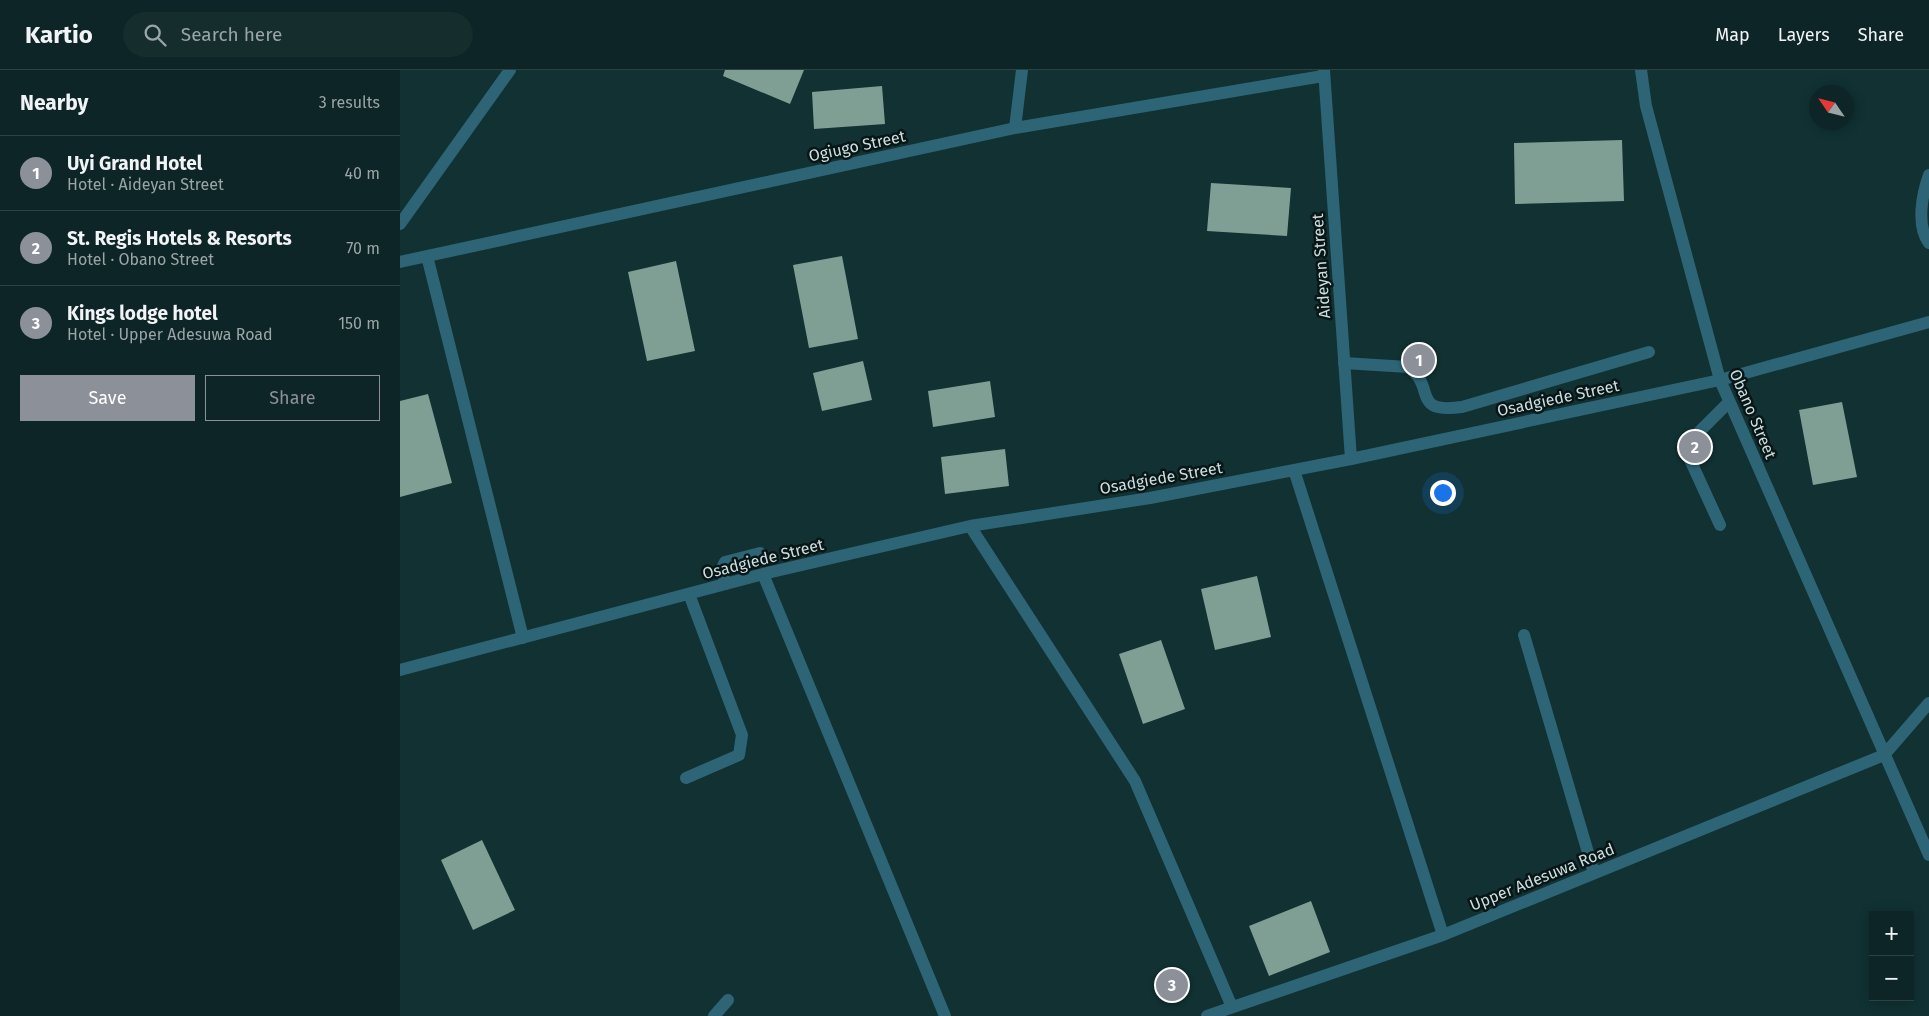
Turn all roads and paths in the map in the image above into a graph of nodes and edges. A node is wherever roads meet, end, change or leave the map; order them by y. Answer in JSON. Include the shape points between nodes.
{"nodes":[{"id":1,"x":510,"y":70,"type":"edge"},
{"id":2,"x":1022,"y":70,"type":"edge"},
{"id":3,"x":1641,"y":70,"type":"edge"},
{"id":4,"x":1323,"y":73,"type":"edge"},
{"id":5,"x":1015,"y":128,"type":"junction"},
{"id":6,"x":1929,"y":175,"type":"edge"},
{"id":7,"x":400,"y":224,"type":"edge"},
{"id":8,"x":1929,"y":243,"type":"edge"},
{"id":9,"x":427,"y":256,"type":"junction"},
{"id":10,"x":400,"y":262,"type":"edge"},
{"id":11,"x":1929,"y":322,"type":"edge"},
{"id":12,"x":1648,"y":352,"type":"dead end"},
{"id":13,"x":1344,"y":363,"type":"junction"},
{"id":14,"x":1720,"y":380,"type":"junction"},
{"id":15,"x":1729,"y":402,"type":"junction"},
{"id":16,"x":1351,"y":459,"type":"junction"},
{"id":17,"x":1294,"y":470,"type":"junction"},
{"id":18,"x":1720,"y":525,"type":"dead end"},
{"id":19,"x":970,"y":526,"type":"junction"},
{"id":20,"x":760,"y":553,"type":"dead end"},
{"id":21,"x":763,"y":574,"type":"junction"},
{"id":22,"x":725,"y":584,"type":"junction"},
{"id":23,"x":689,"y":594,"type":"junction"},
{"id":24,"x":1524,"y":635,"type":"dead end"},
{"id":25,"x":523,"y":638,"type":"junction"},
{"id":26,"x":400,"y":670,"type":"edge"},
{"id":27,"x":1929,"y":703,"type":"edge"},
{"id":28,"x":1884,"y":755,"type":"junction"},
{"id":29,"x":686,"y":778,"type":"dead end"},
{"id":30,"x":1929,"y":855,"type":"edge"},
{"id":31,"x":1594,"y":874,"type":"junction"},
{"id":32,"x":1443,"y":935,"type":"junction"},
{"id":33,"x":728,"y":1000,"type":"dead end"},
{"id":34,"x":1232,"y":1007,"type":"junction"},
{"id":35,"x":714,"y":1016,"type":"edge"},
{"id":36,"x":945,"y":1016,"type":"edge"},
{"id":37,"x":1207,"y":1016,"type":"edge"}],
"edges":[{"from":1,"to":7,"type":"street"},
{"from":2,"to":5,"type":"street"},
{"from":3,"to":14,"type":"street","name":"Obano Street","via":[[1646,106]]},
{"from":4,"to":5,"type":"street","name":"Ogiugo Street"},
{"from":4,"to":13,"type":"street","name":"Aideyan Street"},
{"from":5,"to":9,"type":"street","name":"Ogiugo Street"},
{"from":6,"to":8,"type":"street","via":[[1922,220],[1923,235]]},
{"from":9,"to":10,"type":"street","name":"Ogiugo Street"},
{"from":9,"to":25,"type":"street"},
{"from":11,"to":14,"type":"street","name":"Osadgiede Street"},
{"from":12,"to":13,"type":"street","via":[[1446,409],[1436,408],[1428,402],[1422,384],[1408,367]]},
{"from":13,"to":16,"type":"street","name":"Aideyan Street"},
{"from":14,"to":15,"type":"street","name":"Obano Street"},
{"from":14,"to":16,"type":"street","name":"Osadgiede Street"},
{"from":15,"to":18,"type":"street","via":[[1687,444],[1687,453]]},
{"from":15,"to":28,"type":"street","name":"Obano Street"},
{"from":16,"to":17,"type":"street","name":"Osadgiede Street"},
{"from":17,"to":19,"type":"street","name":"Osadgiede Street","via":[[1150,498]]},
{"from":17,"to":32,"type":"street"},
{"from":19,"to":21,"type":"street","name":"Osadgiede Street"},
{"from":19,"to":34,"type":"street","via":[[1135,781]]},
{"from":20,"to":22,"type":"street","via":[[725,562],[722,568]]},
{"from":21,"to":22,"type":"street","name":"Osadgiede Street"},
{"from":21,"to":36,"type":"street"},
{"from":22,"to":23,"type":"street","name":"Osadgiede Street"},
{"from":23,"to":25,"type":"street","name":"Osadgiede Street"},
{"from":23,"to":29,"type":"street","via":[[742,735],[739,755]]},
{"from":24,"to":31,"type":"street"},
{"from":25,"to":26,"type":"street","name":"Osadgiede Street"},
{"from":27,"to":28,"type":"street"},
{"from":28,"to":30,"type":"street","name":"Obano Street"},
{"from":28,"to":31,"type":"street","name":"Upper Adesuwa Road"},
{"from":31,"to":32,"type":"street","name":"Upper Adesuwa Road"},
{"from":32,"to":34,"type":"street","name":"Upper Adesuwa Road"},
{"from":33,"to":35,"type":"street"},
{"from":34,"to":37,"type":"street","name":"Upper Adesuwa Road"}]}
